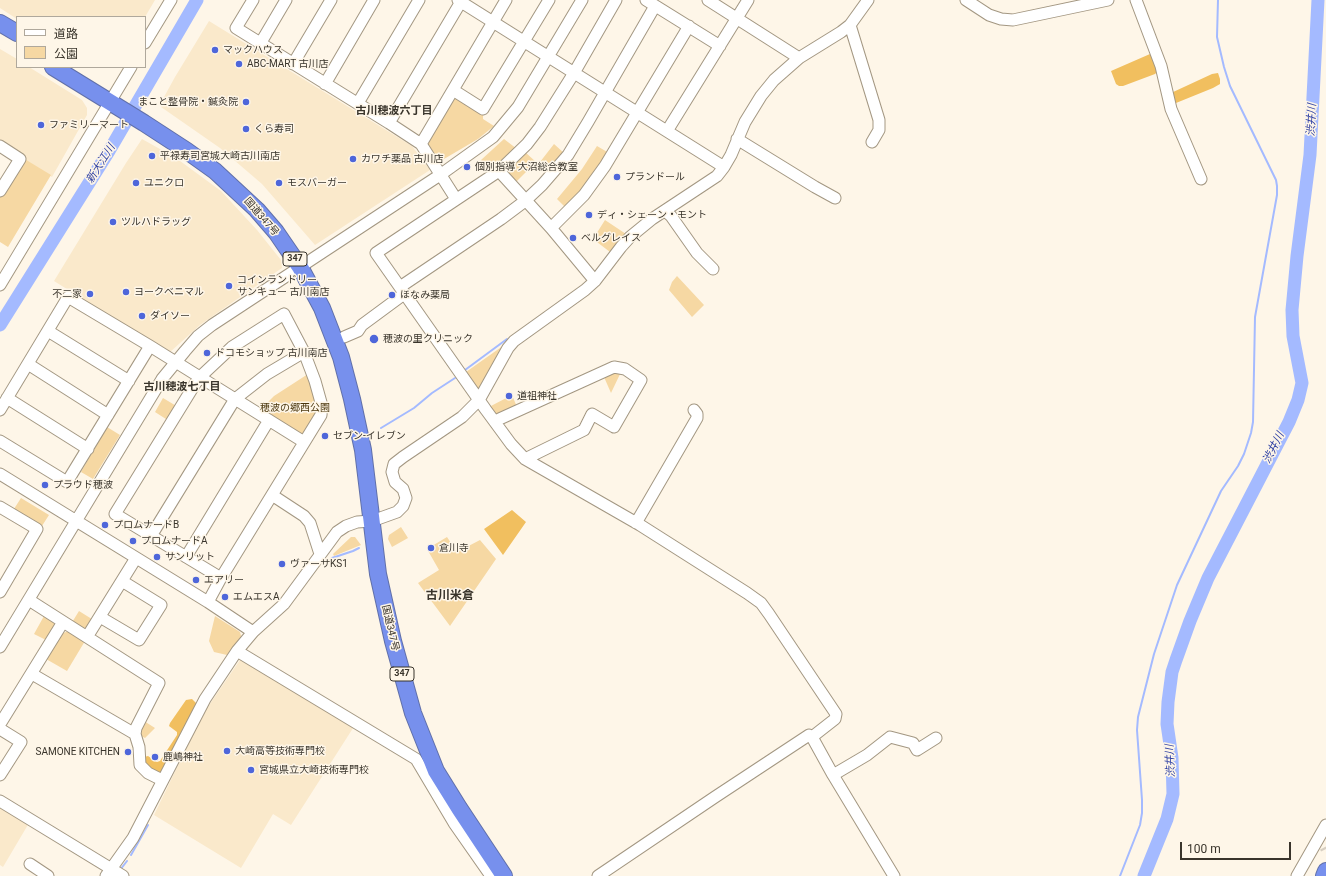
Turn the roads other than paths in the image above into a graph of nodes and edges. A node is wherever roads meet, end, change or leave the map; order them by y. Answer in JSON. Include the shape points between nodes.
{"nodes":[{"id":1,"x":171,"y":0,"type":"edge"},
{"id":2,"x":253,"y":0,"type":"edge"},
{"id":3,"x":286,"y":0,"type":"edge"},
{"id":4,"x":331,"y":0,"type":"edge"},
{"id":5,"x":374,"y":0,"type":"edge"},
{"id":6,"x":419,"y":0,"type":"edge"},
{"id":7,"x":506,"y":0,"type":"edge"},
{"id":8,"x":550,"y":0,"type":"edge"},
{"id":9,"x":582,"y":0,"type":"edge"},
{"id":10,"x":616,"y":0,"type":"edge"},
{"id":11,"x":708,"y":0,"type":"edge"},
{"id":12,"x":748,"y":0,"type":"edge"},
{"id":13,"x":868,"y":0,"type":"edge"},
{"id":14,"x":966,"y":0,"type":"edge"},
{"id":15,"x":1108,"y":0,"type":"edge"},
{"id":16,"x":1136,"y":0,"type":"edge"},
{"id":17,"x":460,"y":1,"type":"edge"},
{"id":18,"x":651,"y":3,"type":"edge"},
{"id":19,"x":737,"y":18,"type":"junction"},
{"id":20,"x":493,"y":22,"type":"junction"},
{"id":21,"x":0,"y":23,"type":"edge"},
{"id":22,"x":850,"y":24,"type":"junction"},
{"id":23,"x":689,"y":26,"type":"junction"},
{"id":24,"x":16,"y":32,"type":"edge"},
{"id":25,"x":0,"y":34,"type":"edge"},
{"id":26,"x":146,"y":41,"type":"edge"},
{"id":27,"x":524,"y":41,"type":"junction"},
{"id":28,"x":16,"y":44,"type":"edge"},
{"id":29,"x":260,"y":44,"type":"junction"},
{"id":30,"x":720,"y":46,"type":"junction"},
{"id":31,"x":548,"y":56,"type":"junction"},
{"id":32,"x":799,"y":58,"type":"junction"},
{"id":33,"x":293,"y":64,"type":"junction"},
{"id":34,"x":55,"y":68,"type":"edge"},
{"id":35,"x":72,"y":68,"type":"edge"},
{"id":36,"x":131,"y":68,"type":"edge"},
{"id":37,"x":574,"y":73,"type":"junction"},
{"id":38,"x":325,"y":84,"type":"junction"},
{"id":39,"x":453,"y":90,"type":"junction"},
{"id":40,"x":605,"y":92,"type":"junction"},
{"id":41,"x":118,"y":101,"type":"junction"},
{"id":42,"x":358,"y":103,"type":"junction"},
{"id":43,"x":638,"y":113,"type":"junction"},
{"id":44,"x":389,"y":122,"type":"junction"},
{"id":45,"x":667,"y":131,"type":"junction"},
{"id":46,"x":737,"y":139,"type":"junction"},
{"id":47,"x":872,"y":142,"type":"dead end"},
{"id":48,"x":421,"y":144,"type":"junction"},
{"id":49,"x":0,"y":146,"type":"edge"},
{"id":50,"x":724,"y":167,"type":"junction"},
{"id":51,"x":499,"y":171,"type":"junction"},
{"id":52,"x":440,"y":175,"type":"junction"},
{"id":53,"x":1201,"y":179,"type":"dead end"},
{"id":54,"x":0,"y":191,"type":"edge"},
{"id":55,"x":835,"y":198,"type":"dead end"},
{"id":56,"x":456,"y":200,"type":"junction"},
{"id":57,"x":525,"y":201,"type":"junction"},
{"id":58,"x":665,"y":211,"type":"junction"},
{"id":59,"x":550,"y":228,"type":"junction"},
{"id":60,"x":305,"y":264,"type":"junction"},
{"id":61,"x":713,"y":269,"type":"dead end"},
{"id":62,"x":595,"y":280,"type":"junction"},
{"id":63,"x":0,"y":285,"type":"edge"},
{"id":64,"x":402,"y":291,"type":"junction"},
{"id":65,"x":48,"y":331,"type":"junction"},
{"id":66,"x":344,"y":337,"type":"junction"},
{"id":67,"x":150,"y":346,"type":"junction"},
{"id":68,"x":304,"y":352,"type":"junction"},
{"id":69,"x":176,"y":362,"type":"junction"},
{"id":70,"x":28,"y":364,"type":"junction"},
{"id":71,"x":200,"y":377,"type":"junction"},
{"id":72,"x":129,"y":381,"type":"junction"},
{"id":73,"x":7,"y":398,"type":"junction"},
{"id":74,"x":235,"y":399,"type":"junction"},
{"id":75,"x":479,"y":400,"type":"junction"},
{"id":76,"x":0,"y":410,"type":"edge"},
{"id":77,"x":694,"y":410,"type":"dead end"},
{"id":78,"x":108,"y":415,"type":"junction"},
{"id":79,"x":269,"y":420,"type":"junction"},
{"id":80,"x":495,"y":421,"type":"junction"},
{"id":81,"x":0,"y":441,"type":"edge"},
{"id":82,"x":304,"y":442,"type":"junction"},
{"id":83,"x":88,"y":448,"type":"junction"},
{"id":84,"x":364,"y":450,"type":"junction"},
{"id":85,"x":525,"y":459,"type":"junction"},
{"id":86,"x":0,"y":474,"type":"edge"},
{"id":87,"x":272,"y":495,"type":"junction"},
{"id":88,"x":0,"y":507,"type":"edge"},
{"id":89,"x":76,"y":521,"type":"junction"},
{"id":90,"x":372,"y":521,"type":"junction"},
{"id":91,"x":636,"y":523,"type":"junction"},
{"id":92,"x":151,"y":536,"type":"junction"},
{"id":93,"x":320,"y":554,"type":"junction"},
{"id":94,"x":186,"y":557,"type":"junction"},
{"id":95,"x":136,"y":558,"type":"junction"},
{"id":96,"x":221,"y":578,"type":"junction"},
{"id":97,"x":122,"y":581,"type":"junction"},
{"id":98,"x":0,"y":592,"type":"edge"},
{"id":99,"x":29,"y":600,"type":"junction"},
{"id":100,"x":208,"y":602,"type":"junction"},
{"id":101,"x":100,"y":617,"type":"junction"},
{"id":102,"x":63,"y":622,"type":"junction"},
{"id":103,"x":253,"y":632,"type":"junction"},
{"id":104,"x":87,"y":637,"type":"junction"},
{"id":105,"x":0,"y":647,"type":"edge"},
{"id":106,"x":237,"y":651,"type":"junction"},
{"id":107,"x":32,"y":674,"type":"junction"},
{"id":108,"x":0,"y":724,"type":"edge"},
{"id":109,"x":0,"y":729,"type":"edge"},
{"id":110,"x":135,"y":734,"type":"junction"},
{"id":111,"x":812,"y":737,"type":"junction"},
{"id":112,"x":936,"y":738,"type":"dead end"},
{"id":113,"x":0,"y":775,"type":"edge"},
{"id":114,"x":833,"y":775,"type":"junction"},
{"id":115,"x":162,"y":780,"type":"junction"},
{"id":116,"x":0,"y":801,"type":"edge"},
{"id":117,"x":1326,"y":825,"type":"edge"},
{"id":118,"x":30,"y":864,"type":"dead end"},
{"id":119,"x":1326,"y":871,"type":"edge"},
{"id":120,"x":109,"y":872,"type":"edge"},
{"id":121,"x":48,"y":876,"type":"edge"},
{"id":122,"x":123,"y":876,"type":"edge"},
{"id":123,"x":491,"y":876,"type":"edge"},
{"id":124,"x":504,"y":876,"type":"edge"},
{"id":125,"x":598,"y":876,"type":"edge"},
{"id":126,"x":894,"y":876,"type":"edge"},
{"id":127,"x":1297,"y":876,"type":"edge"},
{"id":128,"x":1324,"y":876,"type":"edge"}],
"edges":[{"from":1,"to":26,"type":"street"},
{"from":2,"to":29,"type":"street","via":[[236,28]]},
{"from":3,"to":29,"type":"street"},
{"from":4,"to":33,"type":"street"},
{"from":5,"to":38,"type":"street"},
{"from":6,"to":42,"type":"street"},
{"from":7,"to":20,"type":"street"},
{"from":8,"to":27,"type":"street"},
{"from":9,"to":31,"type":"street"},
{"from":10,"to":37,"type":"street"},
{"from":11,"to":19,"type":"street"},
{"from":12,"to":19,"type":"street"},
{"from":13,"to":22,"type":"street"},
{"from":14,"to":15,"type":"street","via":[[989,15],[1013,20]]},
{"from":16,"to":53,"type":"street","via":[[1161,66],[1171,109]]},
{"from":17,"to":20,"type":"street"},
{"from":17,"to":44,"type":"street"},
{"from":18,"to":23,"type":"street"},
{"from":18,"to":40,"type":"street"},
{"from":19,"to":30,"type":"street"},
{"from":19,"to":32,"type":"street"},
{"from":20,"to":27,"type":"street"},
{"from":20,"to":39,"type":"street"},
{"from":21,"to":24,"type":"highway"},
{"from":22,"to":32,"type":"street"},
{"from":22,"to":47,"type":"street","via":[[879,120],[879,130]]},
{"from":23,"to":30,"type":"street"},
{"from":23,"to":43,"type":"street"},
{"from":25,"to":28,"type":"highway"},
{"from":27,"to":31,"type":"street"},
{"from":27,"to":39,"type":"street","via":[[483,109]]},
{"from":29,"to":33,"type":"street"},
{"from":30,"to":45,"type":"street"},
{"from":31,"to":37,"type":"street"},
{"from":31,"to":52,"type":"street","via":[[518,107],[505,123],[488,140]]},
{"from":32,"to":46,"type":"street","via":[[781,73],[761,96],[744,122]]},
{"from":33,"to":38,"type":"street"},
{"from":34,"to":41,"type":"highway","name":"国道347号","number":"347"},
{"from":35,"to":41,"type":"highway","name":"国道347号","number":"347"},
{"from":36,"to":41,"type":"street"},
{"from":37,"to":40,"type":"street"},
{"from":37,"to":51,"type":"street","via":[[540,127],[516,156]]},
{"from":38,"to":42,"type":"street"},
{"from":39,"to":48,"type":"street"},
{"from":40,"to":43,"type":"street"},
{"from":40,"to":57,"type":"street","via":[[568,155]]},
{"from":41,"to":60,"type":"highway","name":"国道347号","number":"347","via":[[202,150],[234,174],[257,195],[282,224]]},
{"from":41,"to":63,"type":"street"},
{"from":42,"to":44,"type":"street"},
{"from":43,"to":45,"type":"street"},
{"from":43,"to":59,"type":"street","via":[[584,195]]},
{"from":44,"to":48,"type":"street"},
{"from":45,"to":50,"type":"street"},
{"from":46,"to":50,"type":"street"},
{"from":46,"to":55,"type":"street"},
{"from":48,"to":52,"type":"street"},
{"from":49,"to":54,"type":"street","via":[[20,159]]},
{"from":50,"to":58,"type":"street","via":[[717,176]]},
{"from":51,"to":56,"type":"street"},
{"from":51,"to":57,"type":"street"},
{"from":52,"to":56,"type":"street"},
{"from":52,"to":60,"type":"street"},
{"from":56,"to":64,"type":"street","via":[[376,254]]},
{"from":57,"to":59,"type":"street"},
{"from":57,"to":64,"type":"street"},
{"from":58,"to":61,"type":"street","via":[[697,253]]},
{"from":58,"to":62,"type":"street","via":[[630,237]]},
{"from":59,"to":62,"type":"street"},
{"from":60,"to":66,"type":"highway","name":"国道347号","number":"347","via":[[333,308]]},
{"from":60,"to":69,"type":"street","via":[[198,336]]},
{"from":60,"to":84,"type":"highway","name":"国道347号","number":"347","via":[[341,357]]},
{"from":62,"to":75,"type":"street","via":[[585,290],[514,340]]},
{"from":64,"to":66,"type":"street","via":[[358,330]]},
{"from":64,"to":75,"type":"street"},
{"from":65,"to":67,"type":"street","via":[[68,297]]},
{"from":65,"to":70,"type":"street"},
{"from":65,"to":72,"type":"street"},
{"from":66,"to":84,"type":"highway","name":"国道347号","number":"347","via":[[356,375]]},
{"from":67,"to":69,"type":"street"},
{"from":67,"to":72,"type":"street"},
{"from":68,"to":71,"type":"street","via":[[284,314],[232,347]]},
{"from":68,"to":74,"type":"street","via":[[267,374]]},
{"from":68,"to":82,"type":"street","via":[[322,406],[321,415]]},
{"from":69,"to":71,"type":"street"},
{"from":69,"to":89,"type":"street","via":[[162,379]]},
{"from":70,"to":73,"type":"street"},
{"from":70,"to":78,"type":"street"},
{"from":71,"to":74,"type":"street"},
{"from":71,"to":92,"type":"street","via":[[115,514]]},
{"from":72,"to":78,"type":"street"},
{"from":73,"to":76,"type":"street"},
{"from":73,"to":83,"type":"street"},
{"from":74,"to":79,"type":"street"},
{"from":74,"to":92,"type":"street"},
{"from":75,"to":80,"type":"street"},
{"from":75,"to":90,"type":"street","via":[[462,417],[394,464],[392,472],[395,482],[403,489],[406,498],[403,506],[397,512]]},
{"from":77,"to":91,"type":"street","via":[[697,418]]},
{"from":78,"to":83,"type":"street"},
{"from":79,"to":82,"type":"street"},
{"from":79,"to":94,"type":"street"},
{"from":80,"to":85,"type":"street"},
{"from":80,"to":85,"type":"street","via":[[614,367],[625,369],[641,380],[614,427],[592,414],[584,430]]},
{"from":81,"to":83,"type":"street","via":[[67,482]]},
{"from":82,"to":87,"type":"street"},
{"from":84,"to":90,"type":"highway","name":"国道347号","number":"347"},
{"from":85,"to":91,"type":"street"},
{"from":86,"to":89,"type":"street"},
{"from":87,"to":93,"type":"street","via":[[304,516],[310,523]]},
{"from":87,"to":96,"type":"street"},
{"from":88,"to":98,"type":"street","via":[[37,529]]},
{"from":89,"to":95,"type":"street"},
{"from":89,"to":99,"type":"street"},
{"from":90,"to":93,"type":"street","via":[[357,522],[336,532]]},
{"from":90,"to":124,"type":"highway","name":"国道347号","number":"347","via":[[378,574],[413,714],[436,771]]},
{"from":91,"to":111,"type":"street","via":[[761,603],[836,714],[835,719]]},
{"from":92,"to":94,"type":"street"},
{"from":93,"to":103,"type":"street","via":[[284,604]]},
{"from":94,"to":96,"type":"street"},
{"from":95,"to":97,"type":"street"},
{"from":95,"to":100,"type":"street"},
{"from":96,"to":100,"type":"street"},
{"from":97,"to":101,"type":"street"},
{"from":97,"to":101,"type":"street","via":[[161,605],[139,640]]},
{"from":99,"to":102,"type":"street"},
{"from":99,"to":105,"type":"street"},
{"from":100,"to":103,"type":"street"},
{"from":101,"to":104,"type":"street"},
{"from":102,"to":104,"type":"street"},
{"from":102,"to":107,"type":"street"},
{"from":103,"to":106,"type":"street"},
{"from":104,"to":110,"type":"street","via":[[159,683]]},
{"from":106,"to":115,"type":"street","via":[[205,698]]},
{"from":106,"to":123,"type":"street","via":[[416,759],[450,816]]},
{"from":107,"to":108,"type":"street"},
{"from":107,"to":110,"type":"street"},
{"from":109,"to":113,"type":"street","via":[[21,742]]},
{"from":110,"to":115,"type":"street","via":[[140,765],[148,773]]},
{"from":111,"to":114,"type":"street"},
{"from":111,"to":125,"type":"street","via":[[809,735]]},
{"from":112,"to":114,"type":"street","via":[[917,750],[912,743],[890,737],[867,755]]},
{"from":114,"to":126,"type":"street"},
{"from":115,"to":120,"type":"street","via":[[132,838]]},
{"from":116,"to":120,"type":"street"},
{"from":117,"to":127,"type":"street","via":[[1321,844]]},
{"from":118,"to":121,"type":"street"},
{"from":119,"to":128,"type":"highway"},
{"from":120,"to":122,"type":"street"}]}
